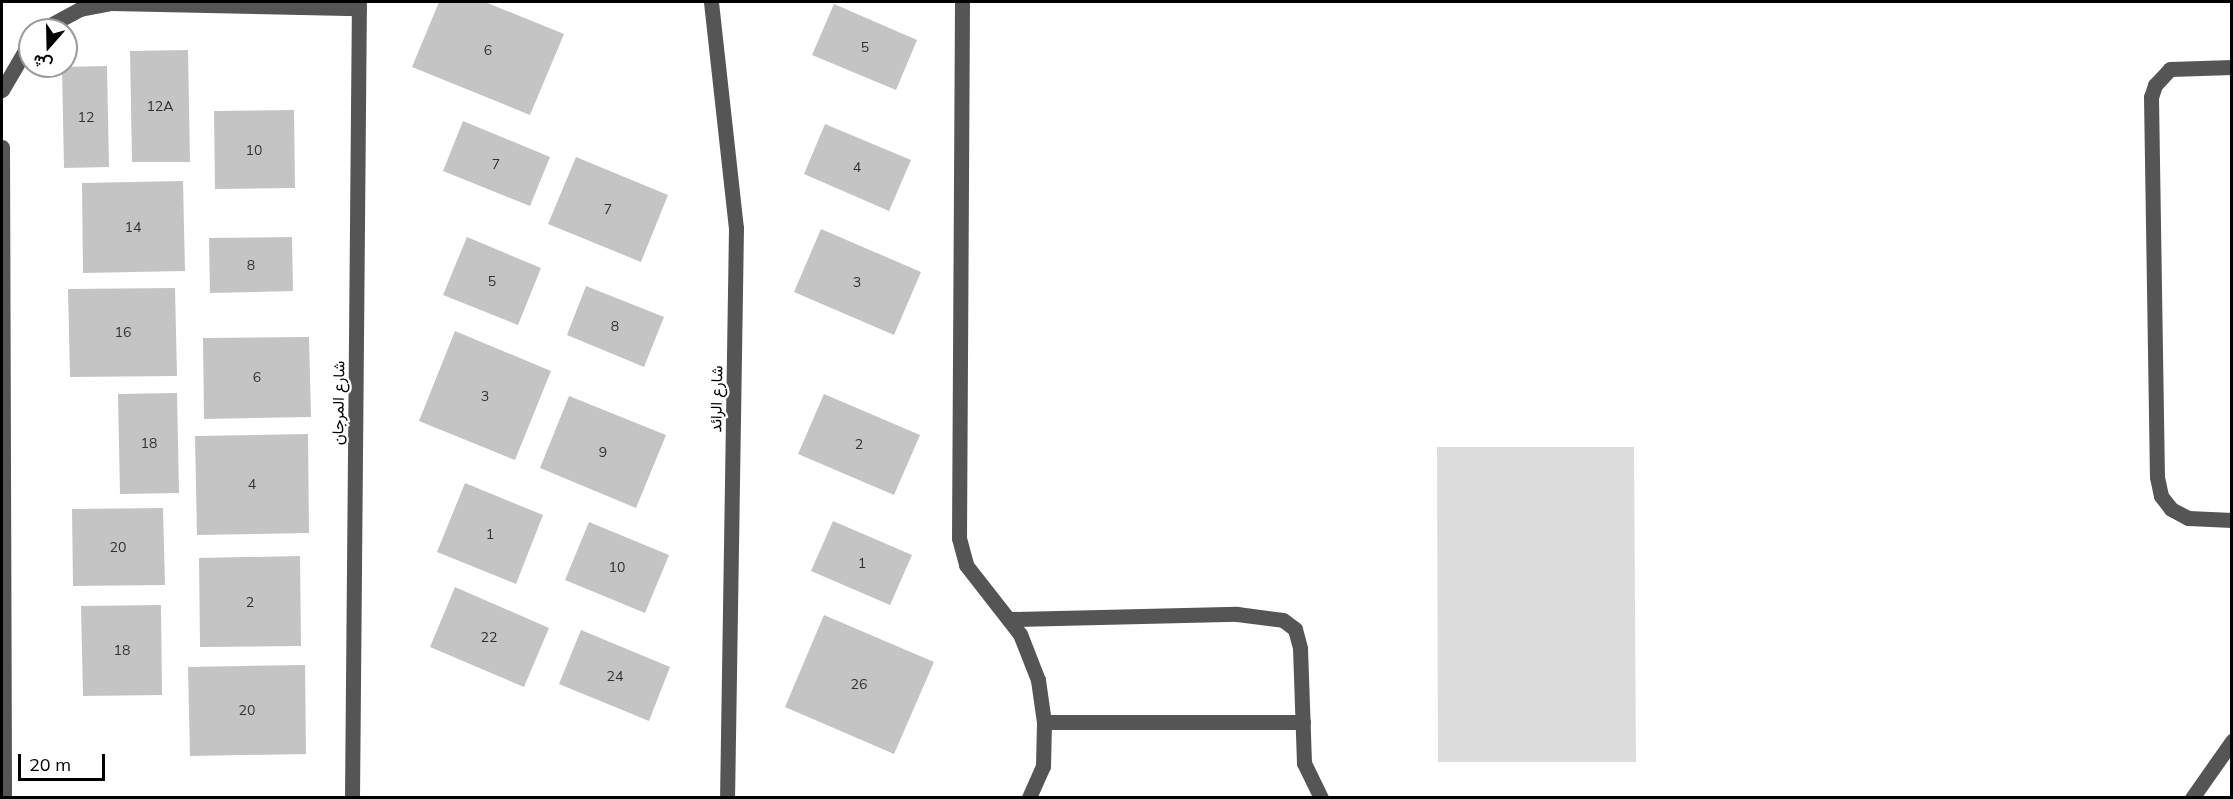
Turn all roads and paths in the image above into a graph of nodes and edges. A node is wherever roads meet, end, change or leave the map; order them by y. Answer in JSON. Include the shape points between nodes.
{"nodes":[{"id":1,"x":711,"y":2,"type":"edge"},
{"id":2,"x":962,"y":2,"type":"edge"},
{"id":3,"x":359,"y":5,"type":"edge"},
{"id":4,"x":63,"y":18,"type":"edge"},
{"id":5,"x":18,"y":63,"type":"edge"},
{"id":6,"x":2232,"y":67,"type":"edge"},
{"id":7,"x":2,"y":90,"type":"edge"},
{"id":8,"x":2,"y":147,"type":"edge"},
{"id":9,"x":2232,"y":520,"type":"edge"},
{"id":10,"x":1011,"y":619,"type":"junction"},
{"id":11,"x":1044,"y":722,"type":"junction"},
{"id":12,"x":1303,"y":722,"type":"junction"},
{"id":13,"x":2232,"y":741,"type":"edge"},
{"id":14,"x":4,"y":798,"type":"edge"},
{"id":15,"x":352,"y":798,"type":"edge"},
{"id":16,"x":727,"y":798,"type":"edge"},
{"id":17,"x":1029,"y":798,"type":"edge"},
{"id":18,"x":1321,"y":798,"type":"edge"},
{"id":19,"x":2192,"y":798,"type":"edge"}],
"edges":[{"from":1,"to":16,"type":"street","name":"شارع الرائد","via":[[736,228]]},
{"from":2,"to":10,"type":"street","via":[[959,538],[966,565]]},
{"from":3,"to":4,"type":"street","name":"شارع المرجان","via":[[111,3],[80,9]]},
{"from":3,"to":15,"type":"street","name":"شارع المرجان"},
{"from":5,"to":7,"type":"street"},
{"from":6,"to":9,"type":"street","via":[[2170,69],[2155,85],[2151,97],[2159,486],[2171,509],[2188,519]]},
{"from":8,"to":14,"type":"street"},
{"from":10,"to":11,"type":"street","via":[[1030,652]]},
{"from":10,"to":12,"type":"street","via":[[1237,614],[1283,620],[1295,629],[1300,648]]},
{"from":11,"to":12,"type":"street"},
{"from":11,"to":17,"type":"street","via":[[1043,766]]},
{"from":12,"to":18,"type":"street","via":[[1304,763]]},
{"from":13,"to":19,"type":"street"}]}
